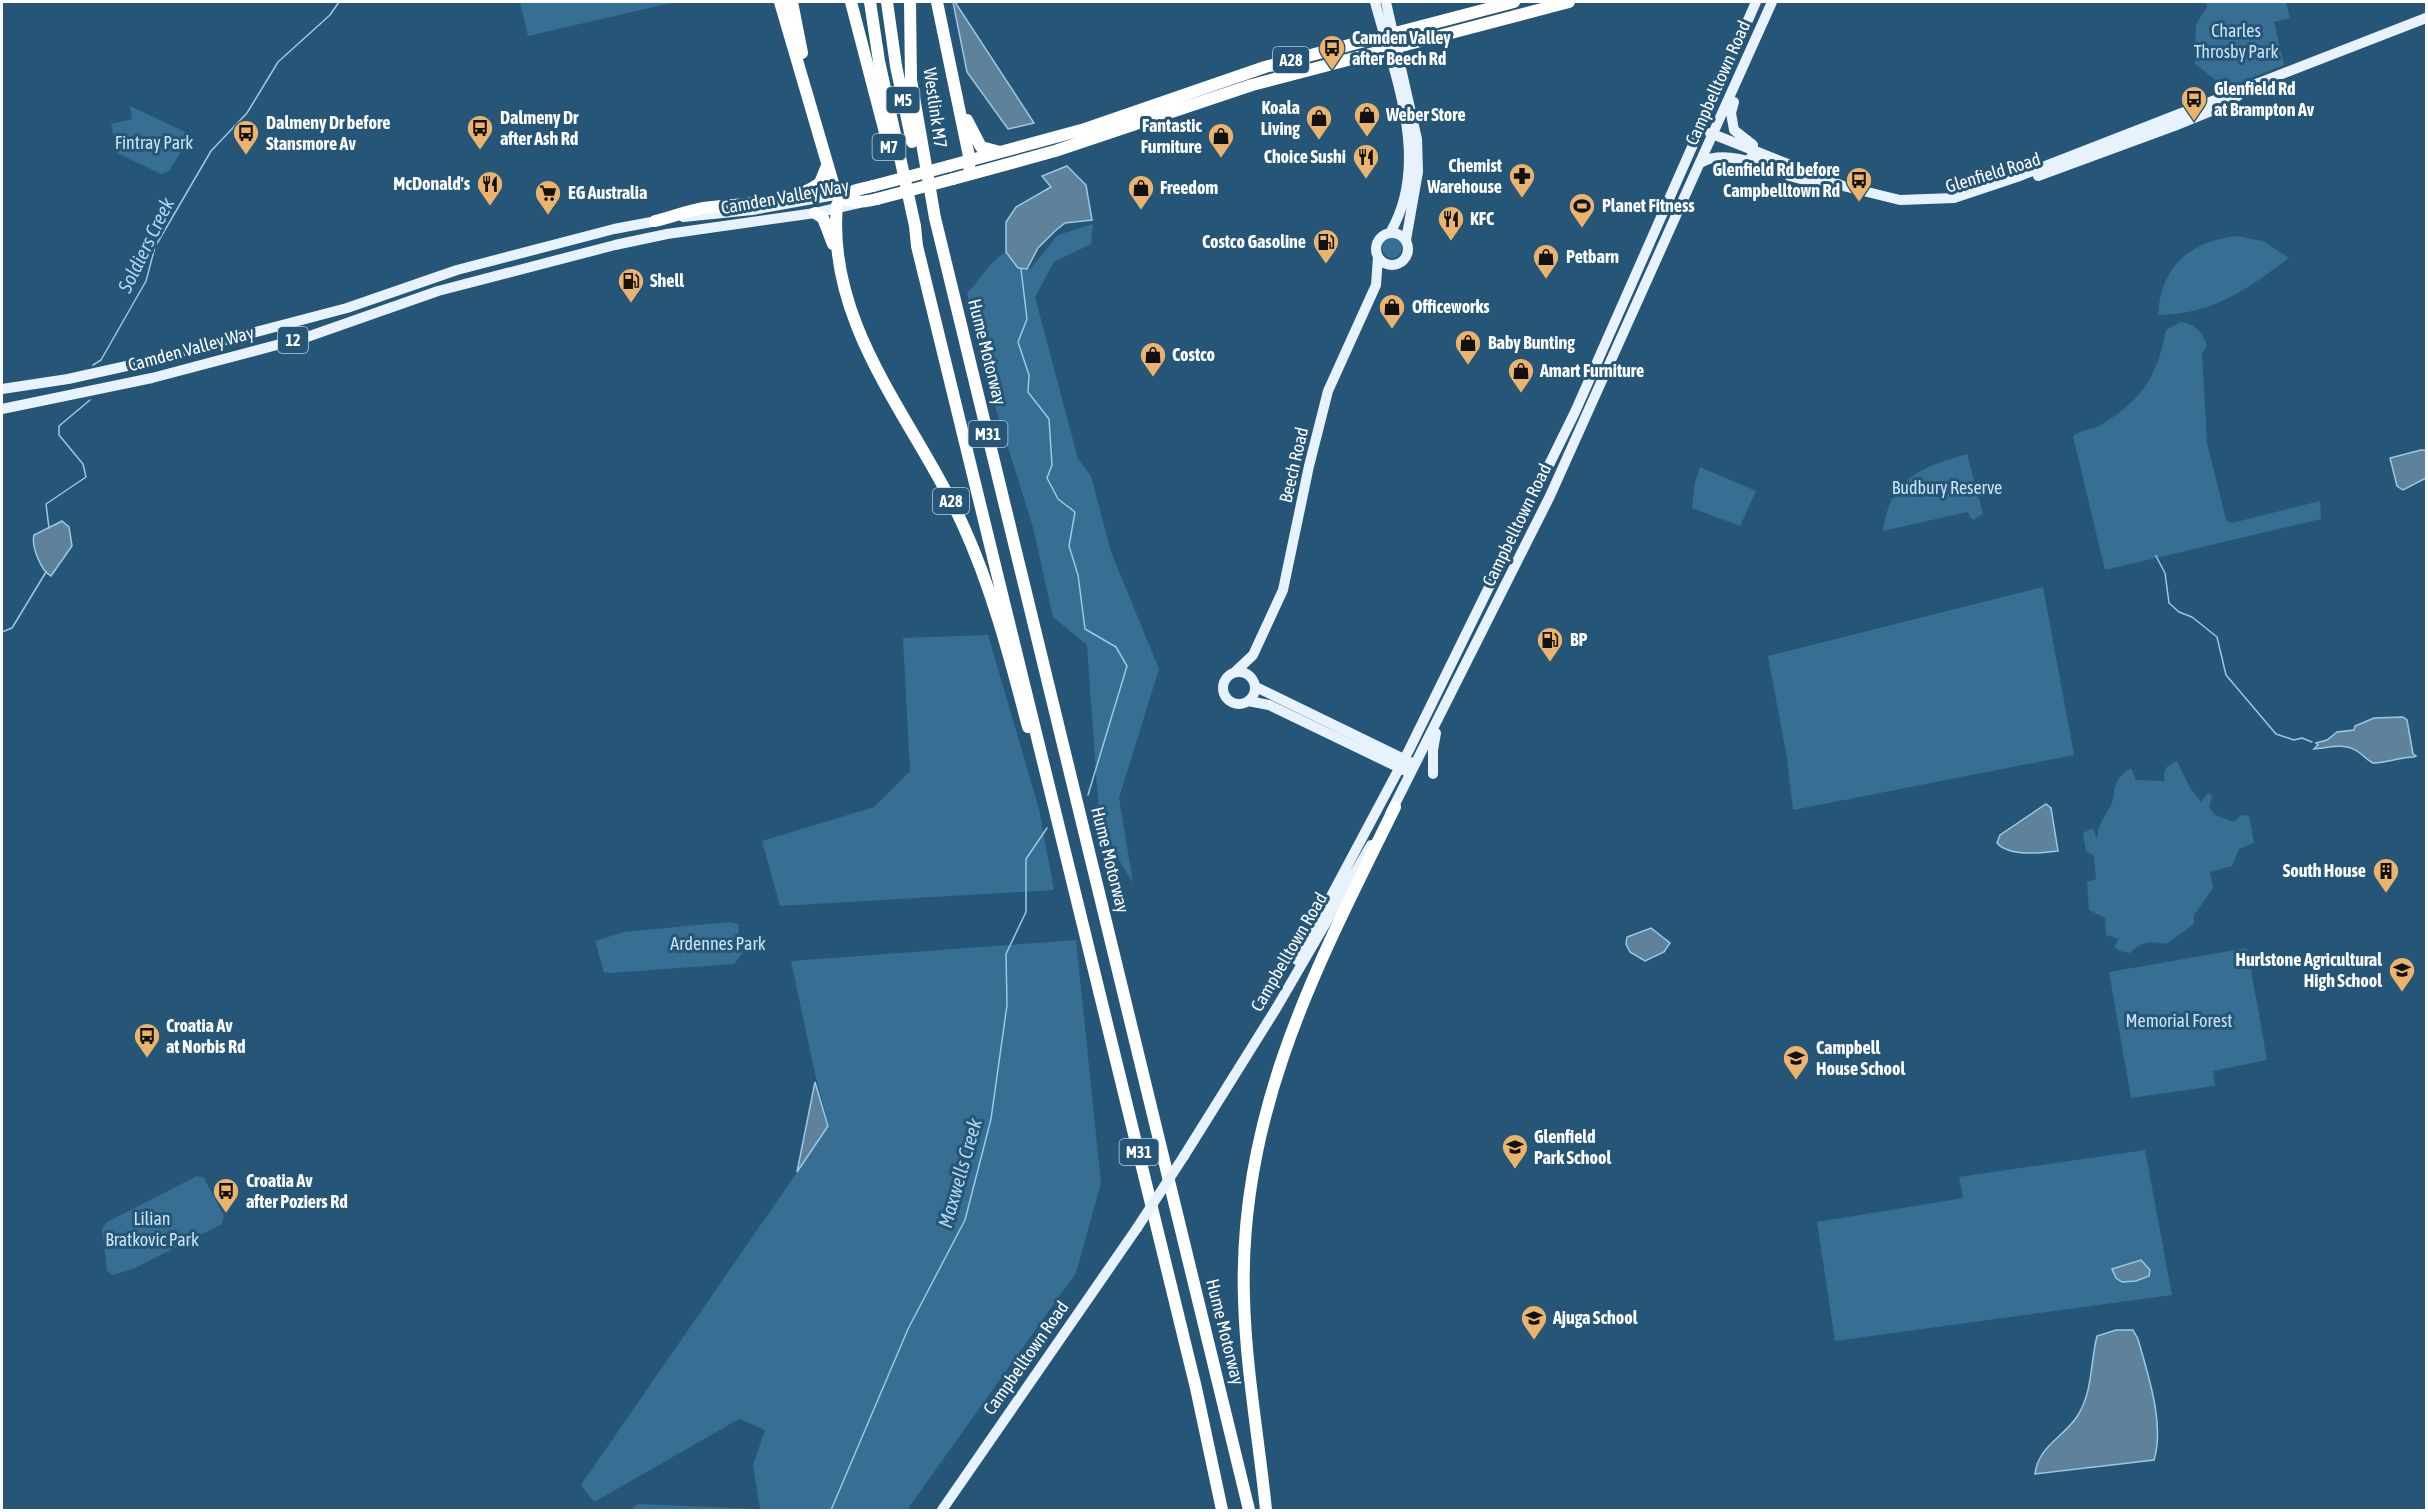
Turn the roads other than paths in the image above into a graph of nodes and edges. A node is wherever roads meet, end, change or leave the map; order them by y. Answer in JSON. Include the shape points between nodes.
{"nodes":[{"id":1,"x":780,"y":2,"type":"edge"},
{"id":2,"x":792,"y":2,"type":"edge"},
{"id":3,"x":850,"y":2,"type":"edge"},
{"id":4,"x":870,"y":2,"type":"edge"},
{"id":5,"x":887,"y":2,"type":"edge"},
{"id":6,"x":910,"y":2,"type":"edge"},
{"id":7,"x":937,"y":2,"type":"edge"},
{"id":8,"x":1375,"y":2,"type":"edge"},
{"id":9,"x":1386,"y":2,"type":"edge"},
{"id":10,"x":1514,"y":2,"type":"edge"},
{"id":11,"x":1569,"y":2,"type":"edge"},
{"id":12,"x":1756,"y":2,"type":"edge"},
{"id":13,"x":1772,"y":2,"type":"edge"},
{"id":14,"x":2427,"y":18,"type":"edge"},
{"id":15,"x":1389,"y":34,"type":"junction"},
{"id":16,"x":1392,"y":48,"type":"junction"},
{"id":17,"x":1748,"y":59,"type":"junction"},
{"id":18,"x":802,"y":70,"type":"junction"},
{"id":19,"x":954,"y":80,"type":"junction"},
{"id":20,"x":2256,"y":86,"type":"junction"},
{"id":21,"x":1700,"y":133,"type":"junction"},
{"id":22,"x":1712,"y":138,"type":"junction"},
{"id":23,"x":1014,"y":151,"type":"junction"},
{"id":24,"x":970,"y":161,"type":"junction"},
{"id":25,"x":1702,"y":162,"type":"junction"},
{"id":26,"x":1784,"y":162,"type":"junction"},
{"id":27,"x":826,"y":167,"type":"junction"},
{"id":28,"x":958,"y":177,"type":"junction"},
{"id":29,"x":1820,"y":184,"type":"junction"},
{"id":30,"x":875,"y":192,"type":"junction"},
{"id":31,"x":839,"y":200,"type":"junction"},
{"id":32,"x":815,"y":213,"type":"junction"},
{"id":33,"x":935,"y":218,"type":"junction"},
{"id":34,"x":655,"y":221,"type":"junction"},
{"id":35,"x":1390,"y":233,"type":"junction"},
{"id":36,"x":1406,"y":240,"type":"junction"},
{"id":37,"x":917,"y":246,"type":"junction"},
{"id":38,"x":1378,"y":256,"type":"junction"},
{"id":39,"x":1396,"y":264,"type":"junction"},
{"id":40,"x":841,"y":265,"type":"junction"},
{"id":41,"x":1376,"y":285,"type":"junction"},
{"id":42,"x":2,"y":389,"type":"edge"},
{"id":43,"x":2,"y":408,"type":"edge"},
{"id":44,"x":1253,"y":655,"type":"junction"},
{"id":45,"x":1236,"y":671,"type":"junction"},
{"id":46,"x":1255,"y":683,"type":"junction"},
{"id":47,"x":1248,"y":701,"type":"junction"},
{"id":48,"x":1438,"y":720,"type":"junction"},
{"id":49,"x":1402,"y":763,"type":"junction"},
{"id":50,"x":1414,"y":769,"type":"junction"},
{"id":51,"x":1433,"y":774,"type":"dead end"},
{"id":52,"x":1052,"y":793,"type":"junction"},
{"id":53,"x":1395,"y":807,"type":"junction"},
{"id":54,"x":1254,"y":1043,"type":"junction"},
{"id":55,"x":942,"y":1510,"type":"edge"},
{"id":56,"x":1222,"y":1510,"type":"edge"},
{"id":57,"x":1249,"y":1510,"type":"edge"},
{"id":58,"x":1266,"y":1510,"type":"edge"}],
"edges":[{"from":1,"to":18,"type":"highway"},
{"from":2,"to":18,"type":"highway"},
{"from":3,"to":37,"type":"highway","number":"M7"},
{"from":4,"to":37,"type":"highway","number":"M5"},
{"from":5,"to":33,"type":"highway","number":"M5","via":[[905,112]]},
{"from":6,"to":33,"type":"highway","name":"Westlink M7","number":"M7","via":[[911,80]]},
{"from":7,"to":19,"type":"highway"},
{"from":8,"to":15,"type":"main road"},
{"from":9,"to":15,"type":"main road"},
{"from":10,"to":15,"type":"highway","name":"Camden Valley Way","number":"A28"},
{"from":11,"to":16,"type":"highway","name":"Camden Valley Way","number":"A28"},
{"from":12,"to":21,"type":"main road","name":"Campbelltown Road"},
{"from":13,"to":17,"type":"main road","name":"Campbelltown Road"},
{"from":14,"to":20,"type":"main road","name":"Glenfield Road"},
{"from":15,"to":16,"type":"main road"},
{"from":15,"to":23,"type":"highway","name":"Camden Valley Way","number":"A28","via":[[1233,77]]},
{"from":16,"to":28,"type":"highway","name":"Camden Valley Way","number":"A28","via":[[1252,85],[1055,151]]},
{"from":16,"to":35,"type":"main road","via":[[1407,126],[1408,168],[1405,197]]},
{"from":16,"to":36,"type":"main road","via":[[1417,139],[1418,172]]},
{"from":17,"to":22,"type":"main road","name":"Campbelltown Road"},
{"from":17,"to":26,"type":"main road","via":[[1732,109],[1732,125],[1740,137]]},
{"from":18,"to":27,"type":"highway"},
{"from":19,"to":23,"type":"highway","via":[[977,143],[992,152]]},
{"from":19,"to":24,"type":"highway"},
{"from":20,"to":26,"type":"main road","name":"Glenfield Road","via":[[1954,198],[1882,198]]},
{"from":20,"to":29,"type":"main road","name":"Glenfield Road","via":[[2211,111],[2152,135],[1954,204],[1897,207]]},
{"from":21,"to":22,"type":"main road","name":"Glenfield Road"},
{"from":21,"to":49,"type":"main road","name":"Campbelltown Road","via":[[1575,412]]},
{"from":22,"to":25,"type":"main road","name":"Campbelltown Road"},
{"from":22,"to":26,"type":"main road","name":"Glenfield Road"},
{"from":22,"to":29,"type":"main road","name":"Glenfield Road"},
{"from":23,"to":24,"type":"highway","name":"Camden Valley Way","number":"A28"},
{"from":24,"to":28,"type":"highway"},
{"from":24,"to":30,"type":"highway","name":"Camden Valley Way","number":"A28","bridge":true},
{"from":25,"to":29,"type":"main road","via":[[1736,158]]},
{"from":25,"to":48,"type":"main road","name":"Campbelltown Road","via":[[1550,496]]},
{"from":27,"to":31,"type":"highway"},
{"from":27,"to":34,"type":"highway","via":[[820,183],[794,195],[703,208]]},
{"from":28,"to":30,"type":"highway","name":"Camden Valley Way","number":"A28","bridge":true},
{"from":30,"to":31,"type":"highway","name":"Camden Valley Way","number":"A28","via":[[858,190]]},
{"from":30,"to":31,"type":"highway","name":"Camden Valley Way","number":"A28","via":[[859,203]]},
{"from":31,"to":32,"type":"main road","name":"Camden Valley Way","number":"12"},
{"from":31,"to":34,"type":"main road","name":"Camden Valley Way","number":"12"},
{"from":31,"to":40,"type":"highway","number":"A28"},
{"from":32,"to":40,"type":"highway","via":[[823,218]]},
{"from":32,"to":43,"type":"main road","name":"Camden Valley Way","number":"12","via":[[615,245],[438,291],[307,337],[152,378]]},
{"from":33,"to":57,"type":"highway","name":"Hume Motorway","number":"M31"},
{"from":34,"to":42,"type":"main road","name":"Camden Valley Way","number":"12","via":[[456,270],[338,311],[131,366]]},
{"from":35,"to":36,"type":"main road","via":[[1400,234]]},
{"from":35,"to":38,"type":"main road","via":[[1378,241]]},
{"from":36,"to":39,"type":"main road","via":[[1408,254]]},
{"from":37,"to":52,"type":"highway","number":"M31"},
{"from":38,"to":39,"type":"main road","via":[[1386,264]]},
{"from":38,"to":41,"type":"main road","name":"Beech Road"},
{"from":39,"to":41,"type":"main road","name":"Beech Road"},
{"from":40,"to":52,"type":"highway","number":"A28","via":[[868,353],[974,550],[1011,662],[1032,745]]},
{"from":41,"to":44,"type":"main road","name":"Beech Road","via":[[1328,391],[1283,590]]},
{"from":44,"to":45,"type":"main road","name":"Beech Road"},
{"from":44,"to":46,"type":"main road","name":"Beech Road"},
{"from":45,"to":46,"type":"main road","via":[[1245,672]]},
{"from":45,"to":47,"type":"main road","via":[[1226,678],[1224,694],[1234,703]]},
{"from":46,"to":47,"type":"main road"},
{"from":46,"to":49,"type":"main road"},
{"from":47,"to":49,"type":"main road","via":[[1269,705]]},
{"from":48,"to":50,"type":"main road","name":"Campbelltown Road"},
{"from":48,"to":51,"type":"main road"},
{"from":49,"to":50,"type":"main road"},
{"from":49,"to":54,"type":"main road","name":"Campbelltown Road"},
{"from":50,"to":53,"type":"main road","name":"Campbelltown Road"},
{"from":52,"to":56,"type":"highway","number":"M31"},
{"from":53,"to":54,"type":"main road","name":"Campbelltown Road"},
{"from":53,"to":58,"type":"highway","via":[[1294,1022],[1257,1146],[1246,1231],[1244,1299]]},
{"from":54,"to":55,"type":"main road","name":"Campbelltown Road","bridge":true,"via":[[1137,1228]]}]}
